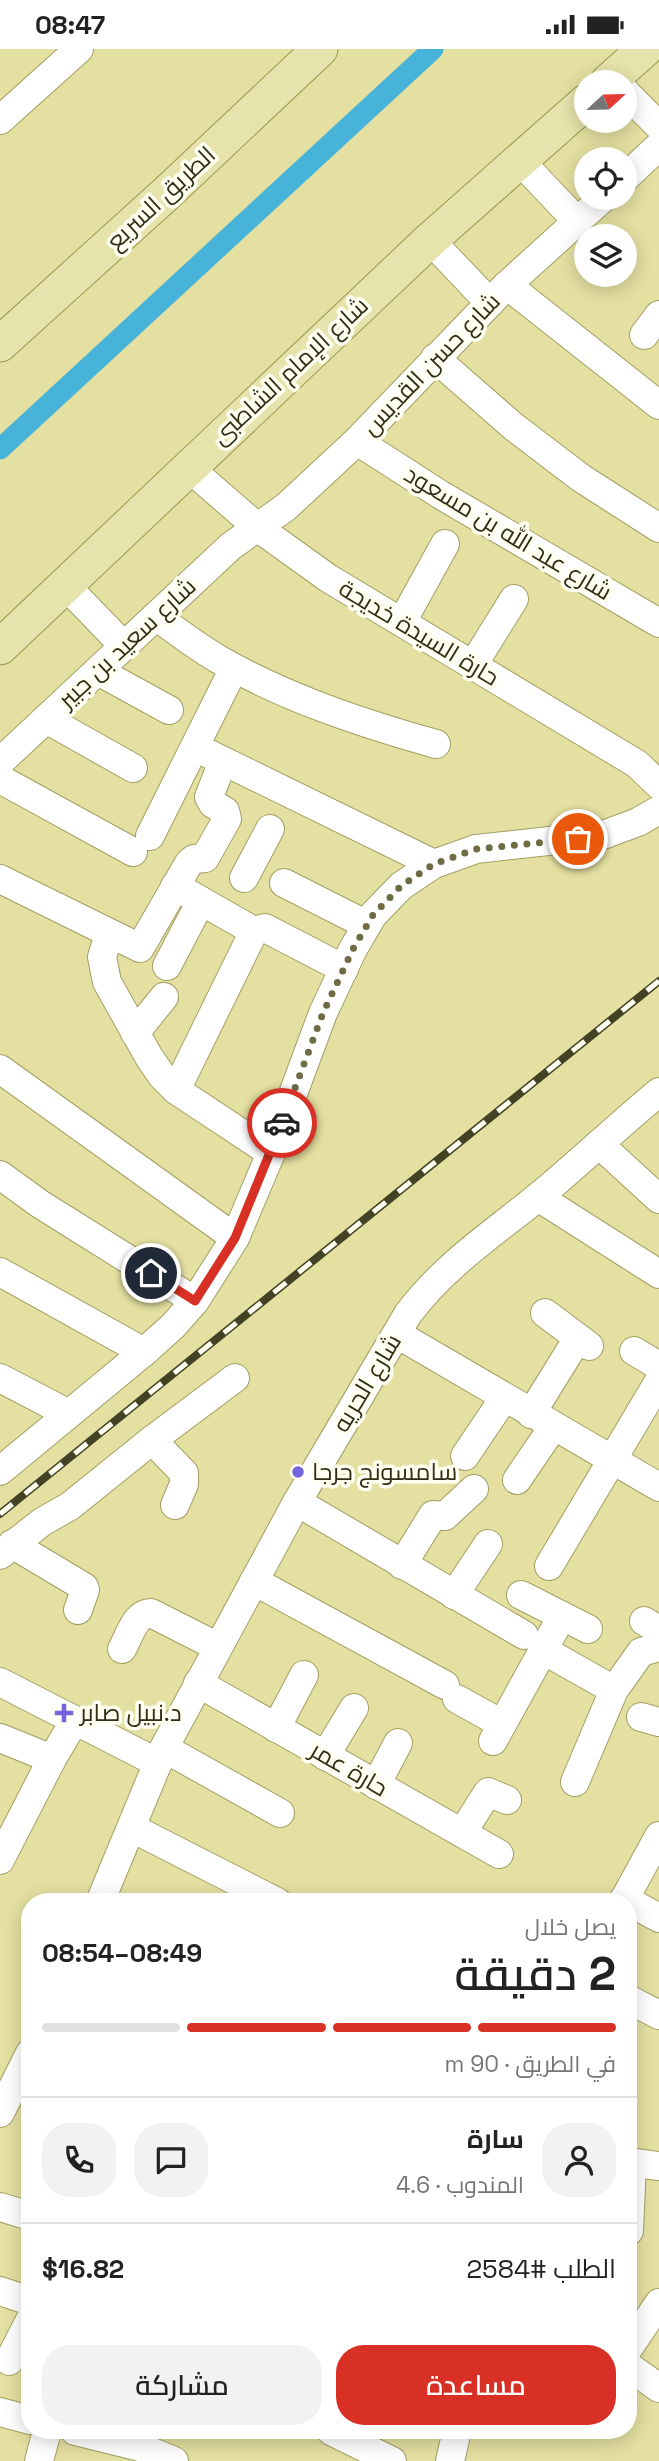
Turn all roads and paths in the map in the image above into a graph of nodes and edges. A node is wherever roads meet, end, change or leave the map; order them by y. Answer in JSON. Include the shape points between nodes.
{"nodes":[{"id":1,"x":79,"y":49,"type":"edge"},
{"id":2,"x":645,"y":49,"type":"edge"},
{"id":3,"x":318,"y":50,"type":"edge"},
{"id":4,"x":627,"y":70,"type":"edge"},
{"id":5,"x":637,"y":105,"type":"edge"},
{"id":6,"x":574,"y":113,"type":"edge"},
{"id":7,"x":0,"y":120,"type":"edge"},
{"id":8,"x":659,"y":126,"type":"edge"},
{"id":9,"x":659,"y":146,"type":"edge"},
{"id":10,"x":520,"y":161,"type":"junction"},
{"id":11,"x":637,"y":166,"type":"edge"},
{"id":12,"x":590,"y":210,"type":"edge"},
{"id":13,"x":578,"y":221,"type":"junction"},
{"id":14,"x":430,"y":240,"type":"junction"},
{"id":15,"x":498,"y":294,"type":"junction"},
{"id":16,"x":0,"y":344,"type":"edge"},
{"id":17,"x":435,"y":358,"type":"junction"},
{"id":18,"x":659,"y":405,"type":"edge"},
{"id":19,"x":357,"y":440,"type":"junction"},
{"id":20,"x":188,"y":467,"type":"junction"},
{"id":21,"x":257,"y":527,"type":"junction"},
{"id":22,"x":659,"y":528,"type":"edge"},
{"id":23,"x":444,"y":544,"type":"dead end"},
{"id":24,"x":66,"y":586,"type":"junction"},
{"id":25,"x":514,"y":599,"type":"dead end"},
{"id":26,"x":156,"y":617,"type":"junction"},
{"id":27,"x":402,"y":622,"type":"junction"},
{"id":28,"x":659,"y":624,"type":"edge"},
{"id":29,"x":124,"y":646,"type":"junction"},
{"id":30,"x":0,"y":647,"type":"edge"},
{"id":31,"x":473,"y":665,"type":"junction"},
{"id":32,"x":234,"y":668,"type":"junction"},
{"id":33,"x":98,"y":671,"type":"junction"},
{"id":34,"x":169,"y":710,"type":"dead end"},
{"id":35,"x":46,"y":719,"type":"junction"},
{"id":36,"x":436,"y":744,"type":"dead end"},
{"id":37,"x":195,"y":747,"type":"junction"},
{"id":38,"x":223,"y":761,"type":"junction"},
{"id":39,"x":0,"y":762,"type":"edge"},
{"id":40,"x":133,"y":768,"type":"dead end"},
{"id":41,"x":0,"y":779,"type":"edge"},
{"id":42,"x":659,"y":785,"type":"edge"},
{"id":43,"x":659,"y":810,"type":"edge"},
{"id":44,"x":270,"y":829,"type":"dead end"},
{"id":45,"x":211,"y":849,"type":"junction"},
{"id":46,"x":434,"y":864,"type":"junction"},
{"id":47,"x":0,"y":879,"type":"edge"},
{"id":48,"x":284,"y":883,"type":"dead end"},
{"id":49,"x":175,"y":886,"type":"junction"},
{"id":50,"x":201,"y":901,"type":"junction"},
{"id":51,"x":367,"y":925,"type":"junction"},
{"id":52,"x":254,"y":931,"type":"junction"},
{"id":53,"x":109,"y":934,"type":"junction"},
{"id":54,"x":167,"y":966,"type":"dead end"},
{"id":55,"x":344,"y":969,"type":"junction"},
{"id":56,"x":164,"y":997,"type":"dead end"},
{"id":57,"x":135,"y":1033,"type":"junction"},
{"id":58,"x":0,"y":1069,"type":"edge"},
{"id":59,"x":176,"y":1090,"type":"junction"},
{"id":60,"x":655,"y":1104,"type":"edge"},
{"id":61,"x":600,"y":1144,"type":"junction"},
{"id":62,"x":271,"y":1153,"type":"junction"},
{"id":63,"x":0,"y":1175,"type":"edge"},
{"id":64,"x":538,"y":1197,"type":"junction"},
{"id":65,"x":659,"y":1199,"type":"edge"},
{"id":66,"x":235,"y":1238,"type":"junction"},
{"id":67,"x":0,"y":1272,"type":"edge"},
{"id":68,"x":659,"y":1273,"type":"edge"},
{"id":69,"x":195,"y":1301,"type":"junction"},
{"id":70,"x":545,"y":1313,"type":"dead end"},
{"id":71,"x":397,"y":1334,"type":"junction"},
{"id":72,"x":634,"y":1351,"type":"dead end"},
{"id":73,"x":145,"y":1352,"type":"junction"},
{"id":74,"x":659,"y":1366,"type":"edge"},
{"id":75,"x":0,"y":1378,"type":"edge"},
{"id":76,"x":235,"y":1378,"type":"dead end"},
{"id":77,"x":659,"y":1381,"type":"edge"},
{"id":78,"x":503,"y":1398,"type":"junction"},
{"id":79,"x":67,"y":1413,"type":"junction"},
{"id":80,"x":542,"y":1421,"type":"junction"},
{"id":81,"x":152,"y":1440,"type":"junction"},
{"id":82,"x":466,"y":1456,"type":"dead end"},
{"id":83,"x":5,"y":1459,"type":"edge"},
{"id":84,"x":611,"y":1460,"type":"junction"},
{"id":85,"x":517,"y":1480,"type":"dead end"},
{"id":86,"x":659,"y":1487,"type":"edge"},
{"id":87,"x":474,"y":1489,"type":"dead end"},
{"id":88,"x":297,"y":1502,"type":"junction"},
{"id":89,"x":174,"y":1506,"type":"dead end"},
{"id":90,"x":488,"y":1544,"type":"dead end"},
{"id":91,"x":6,"y":1550,"type":"edge"},
{"id":92,"x":402,"y":1565,"type":"junction"},
{"id":93,"x":549,"y":1566,"type":"dead end"},
{"id":94,"x":254,"y":1581,"type":"junction"},
{"id":95,"x":454,"y":1595,"type":"junction"},
{"id":96,"x":521,"y":1595,"type":"dead end"},
{"id":97,"x":78,"y":1610,"type":"dead end"},
{"id":98,"x":562,"y":1616,"type":"junction"},
{"id":99,"x":588,"y":1629,"type":"dead end"},
{"id":100,"x":655,"y":1642,"type":"edge"},
{"id":101,"x":534,"y":1643,"type":"junction"},
{"id":102,"x":218,"y":1647,"type":"junction"},
{"id":103,"x":122,"y":1649,"type":"dead end"},
{"id":104,"x":304,"y":1675,"type":"dead end"},
{"id":105,"x":0,"y":1682,"type":"edge"},
{"id":106,"x":198,"y":1683,"type":"junction"},
{"id":107,"x":614,"y":1690,"type":"junction"},
{"id":108,"x":354,"y":1708,"type":"dead end"},
{"id":109,"x":75,"y":1720,"type":"junction"},
{"id":110,"x":276,"y":1728,"type":"junction"},
{"id":111,"x":0,"y":1738,"type":"edge"},
{"id":112,"x":398,"y":1743,"type":"dead end"},
{"id":113,"x":161,"y":1756,"type":"junction"},
{"id":114,"x":325,"y":1756,"type":"junction"},
{"id":115,"x":52,"y":1759,"type":"junction"},
{"id":116,"x":575,"y":1781,"type":"dead end"},
{"id":117,"x":376,"y":1785,"type":"junction"},
{"id":118,"x":507,"y":1800,"type":"dead end"},
{"id":119,"x":280,"y":1813,"type":"dead end"},
{"id":120,"x":132,"y":1828,"type":"junction"},
{"id":121,"x":462,"y":1833,"type":"junction"},
{"id":122,"x":659,"y":1836,"type":"edge"},
{"id":123,"x":3,"y":1849,"type":"edge"},
{"id":124,"x":499,"y":1854,"type":"dead end"},
{"id":125,"x":104,"y":1893,"type":"edge"},
{"id":126,"x":260,"y":1893,"type":"edge"},
{"id":127,"x":627,"y":1893,"type":"edge"},
{"id":128,"x":637,"y":1908,"type":"edge"},
{"id":129,"x":659,"y":1918,"type":"edge"},
{"id":130,"x":637,"y":2003,"type":"edge"},
{"id":131,"x":659,"y":2014,"type":"edge"},
{"id":132,"x":21,"y":2062,"type":"edge"},
{"id":133,"x":8,"y":2076,"type":"edge"},
{"id":134,"x":0,"y":2113,"type":"edge"},
{"id":135,"x":640,"y":2163,"type":"edge"},
{"id":136,"x":637,"y":2182,"type":"edge"},
{"id":137,"x":0,"y":2207,"type":"edge"},
{"id":138,"x":21,"y":2213,"type":"edge"},
{"id":139,"x":0,"y":2291,"type":"edge"},
{"id":140,"x":21,"y":2298,"type":"edge"},
{"id":141,"x":659,"y":2303,"type":"edge"},
{"id":142,"x":637,"y":2336,"type":"edge"},
{"id":143,"x":21,"y":2338,"type":"edge"},
{"id":144,"x":9,"y":2361,"type":"dead end"},
{"id":145,"x":637,"y":2372,"type":"edge"},
{"id":146,"x":659,"y":2388,"type":"edge"},
{"id":147,"x":0,"y":2412,"type":"edge"},
{"id":148,"x":21,"y":2418,"type":"edge"},
{"id":149,"x":45,"y":2439,"type":"edge"},
{"id":150,"x":108,"y":2439,"type":"edge"},
{"id":151,"x":347,"y":2439,"type":"edge"},
{"id":152,"x":455,"y":2439,"type":"edge"},
{"id":153,"x":39,"y":2461,"type":"edge"},
{"id":154,"x":174,"y":2461,"type":"edge"},
{"id":155,"x":392,"y":2461,"type":"edge"},
{"id":156,"x":450,"y":2461,"type":"edge"}],
"edges":[{"from":1,"to":7,"type":"street"},
{"from":2,"to":4,"type":"main road"},
{"from":3,"to":16,"type":"main road","name":"الطريق السريع"},
{"from":5,"to":8,"type":"street"},
{"from":6,"to":10,"type":"main road","name":"شارع الإمام الشاطبى"},
{"from":9,"to":11,"type":"street"},
{"from":10,"to":13,"type":"street"},
{"from":10,"to":14,"type":"main road","name":"شارع الإمام الشاطبى"},
{"from":12,"to":13,"type":"street","name":"شارع حسن القديس"},
{"from":13,"to":15,"type":"street","name":"شارع حسن القديس"},
{"from":14,"to":15,"type":"street"},
{"from":14,"to":20,"type":"main road","name":"شارع الإمام الشاطبى"},
{"from":15,"to":17,"type":"street","name":"شارع حسن القديس"},
{"from":15,"to":18,"type":"street"},
{"from":17,"to":19,"type":"street","name":"شارع حسن القديس"},
{"from":17,"to":22,"type":"street","via":[[581,478]]},
{"from":19,"to":21,"type":"street","name":"شارع حسن القديس","via":[[286,507]]},
{"from":19,"to":28,"type":"street","name":"شارع عبد الله بن مسعود"},
{"from":20,"to":21,"type":"street","name":"حارة السيدة خديجة"},
{"from":20,"to":24,"type":"main road","name":"شارع الإمام الشاطبى"},
{"from":21,"to":26,"type":"street","name":"شارع سعيد بن جبير"},
{"from":21,"to":27,"type":"street","name":"حارة السيدة خديجة"},
{"from":23,"to":27,"type":"street"},
{"from":24,"to":29,"type":"street"},
{"from":24,"to":30,"type":"main road","name":"شارع الإمام الشاطبى"},
{"from":25,"to":31,"type":"street"},
{"from":26,"to":29,"type":"street","name":"شارع سعيد بن جبير"},
{"from":26,"to":32,"type":"street"},
{"from":27,"to":31,"type":"street","name":"حارة السيدة خديجة"},
{"from":29,"to":33,"type":"street","name":"شارع سعيد بن جبير"},
{"from":31,"to":42,"type":"street","name":"حارة السيدة خديجة","via":[[637,764]]},
{"from":32,"to":36,"type":"street","via":[[334,712]]},
{"from":32,"to":37,"type":"street"},
{"from":33,"to":34,"type":"street"},
{"from":33,"to":35,"type":"street","name":"شارع سعيد بن جبير"},
{"from":35,"to":39,"type":"street","name":"شارع سعيد بن جبير"},
{"from":35,"to":40,"type":"street"},
{"from":37,"to":38,"type":"street"},
{"from":37,"to":41,"type":"street","via":[[141,844]]},
{"from":38,"to":45,"type":"street","via":[[209,797],[228,815]]},
{"from":38,"to":46,"type":"street"},
{"from":43,"to":46,"type":"street","via":[[603,835],[476,849]]},
{"from":44,"to":45,"type":"street","via":[[246,875]]},
{"from":45,"to":49,"type":"street","via":[[204,860],[189,863]]},
{"from":46,"to":51,"type":"street","via":[[401,886]]},
{"from":47,"to":53,"type":"street"},
{"from":48,"to":51,"type":"street"},
{"from":49,"to":50,"type":"street"},
{"from":49,"to":53,"type":"street","via":[[140,948]]},
{"from":50,"to":52,"type":"street"},
{"from":50,"to":54,"type":"street"},
{"from":51,"to":55,"type":"street"},
{"from":52,"to":55,"type":"street","via":[[264,928]]},
{"from":52,"to":59,"type":"street"},
{"from":53,"to":57,"type":"street","via":[[103,970]]},
{"from":55,"to":62,"type":"street"},
{"from":56,"to":57,"type":"street"},
{"from":57,"to":59,"type":"street"},
{"from":58,"to":66,"type":"street"},
{"from":59,"to":62,"type":"street"},
{"from":60,"to":61,"type":"street","name":"شارع الحريه"},
{"from":61,"to":64,"type":"street","name":"شارع الحريه"},
{"from":61,"to":65,"type":"street"},
{"from":62,"to":66,"type":"street"},
{"from":63,"to":69,"type":"street"},
{"from":64,"to":68,"type":"street"},
{"from":64,"to":71,"type":"street","name":"شارع الحريه","via":[[447,1269],[427,1289]]},
{"from":66,"to":69,"type":"street"},
{"from":67,"to":73,"type":"street"},
{"from":69,"to":73,"type":"street"},
{"from":70,"to":80,"type":"street","via":[[584,1342]]},
{"from":71,"to":78,"type":"street"},
{"from":71,"to":88,"type":"street","name":"شارع الحريه"},
{"from":72,"to":74,"type":"street"},
{"from":73,"to":79,"type":"street"},
{"from":75,"to":79,"type":"street"},
{"from":76,"to":81,"type":"street"},
{"from":77,"to":84,"type":"street"},
{"from":78,"to":80,"type":"street"},
{"from":78,"to":82,"type":"street"},
{"from":79,"to":83,"type":"street"},
{"from":80,"to":84,"type":"street"},
{"from":80,"to":85,"type":"street"},
{"from":81,"to":89,"type":"street","via":[[184,1473]]},
{"from":81,"to":91,"type":"street"},
{"from":84,"to":86,"type":"street"},
{"from":84,"to":93,"type":"street"},
{"from":87,"to":92,"type":"street","via":[[445,1516],[433,1515]]},
{"from":88,"to":92,"type":"street"},
{"from":88,"to":94,"type":"street","name":"شارع الحريه"},
{"from":90,"to":95,"type":"street"},
{"from":91,"to":97,"type":"street","via":[[84,1587]]},
{"from":92,"to":95,"type":"street"},
{"from":94,"to":101,"type":"street","via":[[451,1692],[498,1732]]},
{"from":94,"to":102,"type":"street","name":"شارع الحريه"},
{"from":95,"to":101,"type":"street"},
{"from":96,"to":98,"type":"street"},
{"from":98,"to":99,"type":"street"},
{"from":98,"to":101,"type":"street"},
{"from":100,"to":107,"type":"street","via":[[641,1652]]},
{"from":101,"to":107,"type":"street"},
{"from":102,"to":103,"type":"street","via":[[146,1613]]},
{"from":102,"to":106,"type":"street","name":"شارع الحريه"},
{"from":104,"to":110,"type":"street"},
{"from":105,"to":109,"type":"street"},
{"from":106,"to":110,"type":"street","name":"حارة عمر"},
{"from":106,"to":113,"type":"street","name":"شارع الحريه"},
{"from":107,"to":116,"type":"street"},
{"from":108,"to":114,"type":"street"},
{"from":109,"to":113,"type":"street"},
{"from":109,"to":115,"type":"street"},
{"from":110,"to":114,"type":"street","name":"حارة عمر"},
{"from":111,"to":115,"type":"street"},
{"from":112,"to":117,"type":"street"},
{"from":113,"to":119,"type":"street"},
{"from":113,"to":120,"type":"street","name":"شارع الحريه"},
{"from":114,"to":117,"type":"street","name":"حارة عمر"},
{"from":115,"to":123,"type":"street"},
{"from":117,"to":121,"type":"street","name":"حارة عمر"},
{"from":118,"to":121,"type":"street","via":[[488,1792]]},
{"from":120,"to":125,"type":"street","name":"شارع الحريه"},
{"from":120,"to":126,"type":"street"},
{"from":121,"to":124,"type":"street","name":"حارة عمر"},
{"from":122,"to":127,"type":"street"},
{"from":128,"to":129,"type":"street"},
{"from":130,"to":131,"type":"street"},
{"from":132,"to":133,"type":"street"},
{"from":133,"to":134,"type":"street"},
{"from":135,"to":136,"type":"street"},
{"from":137,"to":138,"type":"street"},
{"from":139,"to":140,"type":"street"},
{"from":141,"to":142,"type":"street"},
{"from":143,"to":144,"type":"street"},
{"from":145,"to":146,"type":"street"},
{"from":147,"to":148,"type":"street"},
{"from":149,"to":153,"type":"street"},
{"from":150,"to":154,"type":"street"},
{"from":151,"to":155,"type":"street"},
{"from":152,"to":156,"type":"street"}]}
